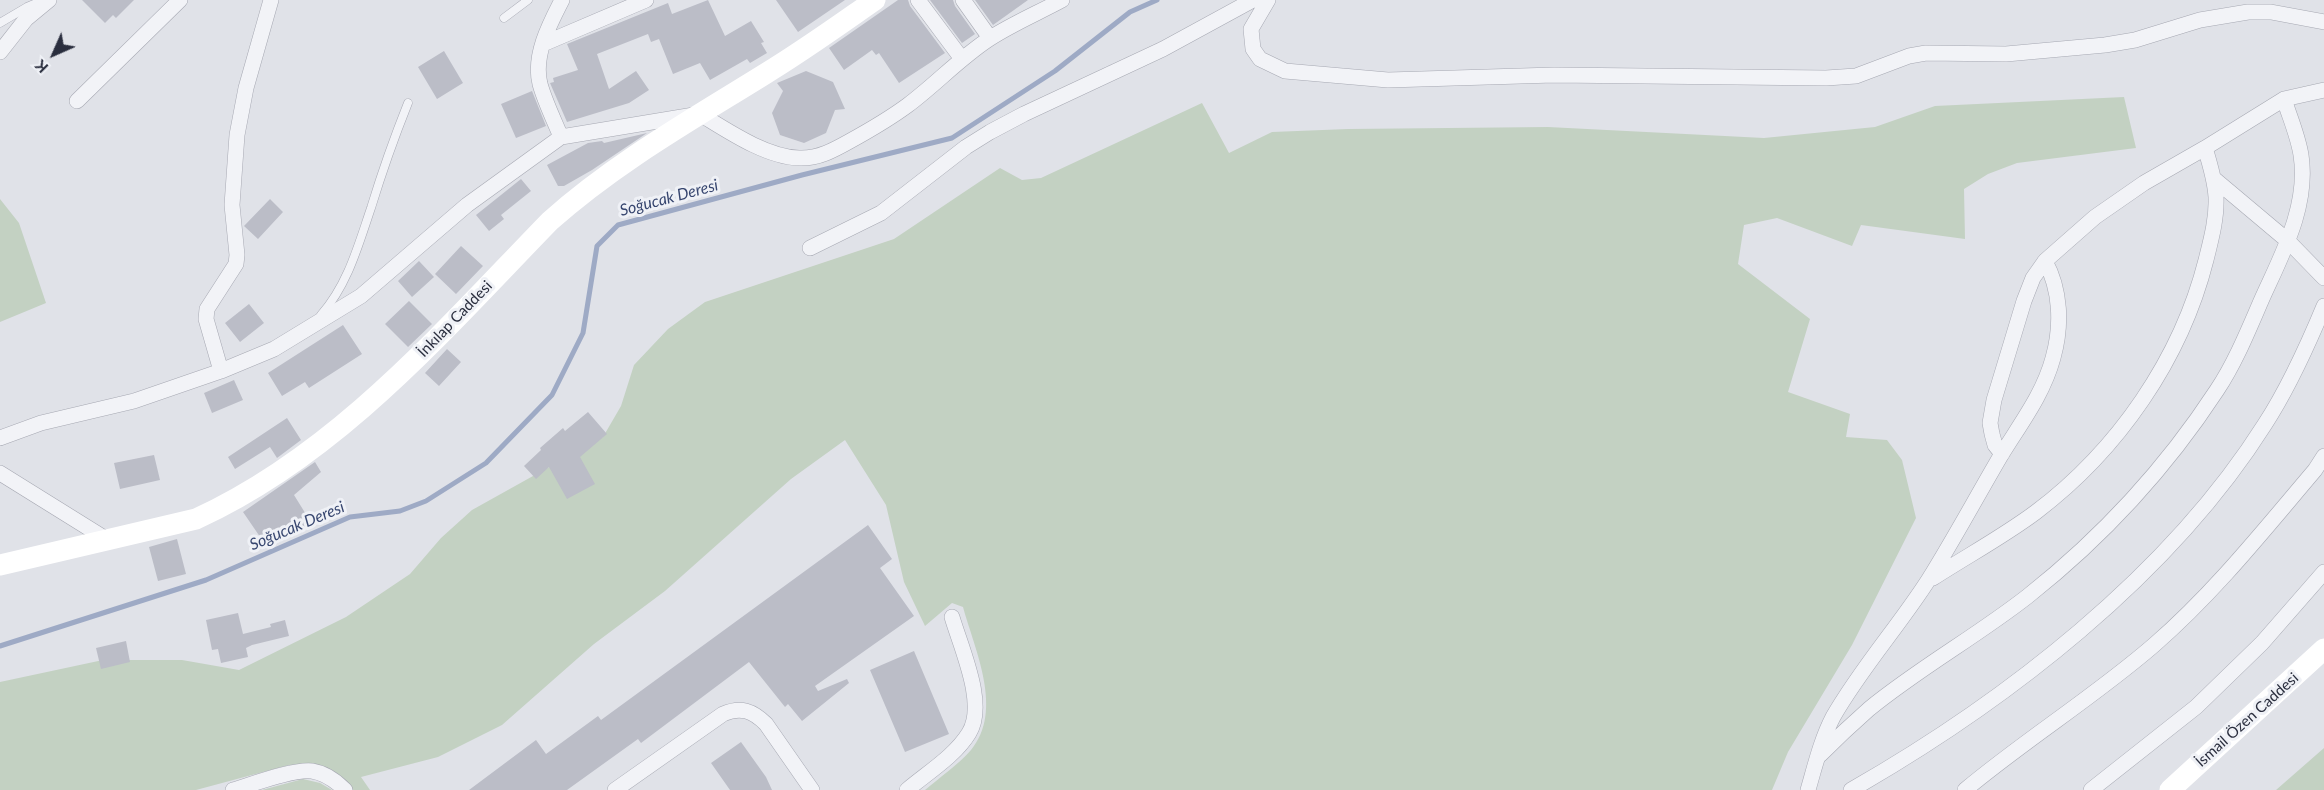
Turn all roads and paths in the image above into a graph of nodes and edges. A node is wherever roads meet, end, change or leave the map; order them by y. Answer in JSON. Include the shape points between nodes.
{"nodes":[{"id":1,"x":47,"y":0,"type":"edge"},
{"id":2,"x":180,"y":0,"type":"edge"},
{"id":3,"x":271,"y":0,"type":"edge"},
{"id":4,"x":528,"y":0,"type":"edge"},
{"id":5,"x":562,"y":0,"type":"edge"},
{"id":6,"x":646,"y":0,"type":"edge"},
{"id":7,"x":875,"y":0,"type":"edge"},
{"id":8,"x":918,"y":0,"type":"edge"},
{"id":9,"x":963,"y":0,"type":"edge"},
{"id":10,"x":1062,"y":0,"type":"edge"},
{"id":11,"x":1253,"y":0,"type":"edge"},
{"id":12,"x":1268,"y":0,"type":"edge"},
{"id":13,"x":504,"y":18,"type":"dead end"},
{"id":14,"x":2322,"y":18,"type":"edge"},
{"id":15,"x":0,"y":23,"type":"edge"},
{"id":16,"x":990,"y":38,"type":"junction"},
{"id":17,"x":543,"y":44,"type":"junction"},
{"id":18,"x":0,"y":51,"type":"edge"},
{"id":19,"x":962,"y":59,"type":"junction"},
{"id":20,"x":2324,"y":90,"type":"edge"},
{"id":21,"x":2284,"y":99,"type":"junction"},
{"id":22,"x":77,"y":101,"type":"dead end"},
{"id":23,"x":408,"y":103,"type":"dead end"},
{"id":24,"x":700,"y":114,"type":"junction"},
{"id":25,"x":561,"y":137,"type":"junction"},
{"id":26,"x":2205,"y":148,"type":"junction"},
{"id":27,"x":2213,"y":178,"type":"junction"},
{"id":28,"x":2288,"y":241,"type":"junction"},
{"id":29,"x":810,"y":248,"type":"dead end"},
{"id":30,"x":2045,"y":261,"type":"junction"},
{"id":31,"x":2324,"y":278,"type":"edge"},
{"id":32,"x":2324,"y":306,"type":"edge"},
{"id":33,"x":310,"y":328,"type":"junction"},
{"id":34,"x":221,"y":371,"type":"junction"},
{"id":35,"x":0,"y":438,"type":"edge"},
{"id":36,"x":2002,"y":454,"type":"junction"},
{"id":37,"x":2324,"y":456,"type":"edge"},
{"id":38,"x":0,"y":473,"type":"edge"},
{"id":39,"x":106,"y":539,"type":"junction"},
{"id":40,"x":0,"y":565,"type":"edge"},
{"id":41,"x":2324,"y":572,"type":"edge"},
{"id":42,"x":1928,"y":580,"type":"junction"},
{"id":43,"x":952,"y":617,"type":"dead end"},
{"id":44,"x":2324,"y":649,"type":"edge"},
{"id":45,"x":1818,"y":757,"type":"junction"},
{"id":46,"x":233,"y":790,"type":"edge"},
{"id":47,"x":345,"y":790,"type":"edge"},
{"id":48,"x":615,"y":790,"type":"edge"},
{"id":49,"x":812,"y":790,"type":"edge"},
{"id":50,"x":907,"y":790,"type":"edge"},
{"id":51,"x":1808,"y":790,"type":"edge"},
{"id":52,"x":1851,"y":790,"type":"edge"},
{"id":53,"x":1965,"y":790,"type":"edge"},
{"id":54,"x":2091,"y":790,"type":"edge"},
{"id":55,"x":2170,"y":790,"type":"edge"}],
"edges":[{"from":1,"to":15,"type":"lane"},
{"from":1,"to":18,"type":"street"},
{"from":2,"to":22,"type":"street"},
{"from":3,"to":34,"type":"street","via":[[237,135],[232,205],[236,264],[207,309]]},
{"from":4,"to":13,"type":"lane"},
{"from":5,"to":17,"type":"street"},
{"from":6,"to":17,"type":"street"},
{"from":7,"to":24,"type":"street","name":"İnkılap Caddesi"},
{"from":8,"to":19,"type":"street"},
{"from":9,"to":16,"type":"street"},
{"from":10,"to":16,"type":"street"},
{"from":11,"to":29,"type":"street","via":[[1163,49],[990,132],[881,213]]},
{"from":12,"to":14,"type":"street","via":[[1251,29],[1253,49],[1260,59],[1285,71],[1388,80],[1554,75],[1826,78],[1856,76],[1926,53],[2006,54],[2105,45],[2248,12]]},
{"from":16,"to":19,"type":"street"},
{"from":17,"to":25,"type":"street","via":[[540,84]]},
{"from":19,"to":24,"type":"street","via":[[878,126],[812,158],[784,156],[759,147]]},
{"from":20,"to":21,"type":"street"},
{"from":21,"to":26,"type":"street"},
{"from":21,"to":28,"type":"street","via":[[2297,138],[2302,175],[2299,207]]},
{"from":23,"to":33,"type":"lane","via":[[346,278]]},
{"from":24,"to":25,"type":"street"},
{"from":24,"to":39,"type":"street","name":"İnkılap Caddesi","via":[[571,202],[425,350],[310,452],[196,519]]},
{"from":25,"to":33,"type":"street","via":[[467,205],[361,296]]},
{"from":26,"to":27,"type":"street"},
{"from":26,"to":30,"type":"street","via":[[2121,197]]},
{"from":27,"to":28,"type":"street"},
{"from":27,"to":42,"type":"street","via":[[2215,220],[2203,274],[2181,333],[2138,409],[2079,473],[2037,511]]},
{"from":28,"to":31,"type":"street"},
{"from":28,"to":45,"type":"street","via":[[2232,365],[2175,447],[2128,502],[2027,596],[1877,704]]},
{"from":30,"to":36,"type":"street","via":[[2032,278],[1994,400],[1990,423],[1995,445]]},
{"from":30,"to":36,"type":"street","via":[[2054,275],[2059,311],[2054,356],[2031,410]]},
{"from":32,"to":52,"type":"street","via":[[2295,371],[2264,425],[2216,491],[2168,546],[2114,600],[2025,674],[1938,738]]},
{"from":33,"to":34,"type":"street"},
{"from":34,"to":35,"type":"street","via":[[134,401],[41,423]]},
{"from":36,"to":42,"type":"street"},
{"from":37,"to":53,"type":"street","via":[[2239,559],[2156,642]]},
{"from":38,"to":39,"type":"street"},
{"from":39,"to":40,"type":"street","name":"İnkılap Caddesi"},
{"from":41,"to":54,"type":"street","via":[[2262,643],[2196,707]]},
{"from":42,"to":45,"type":"street","via":[[1847,694],[1832,719]]},
{"from":43,"to":50,"type":"street","via":[[973,688],[974,722],[959,746]]},
{"from":44,"to":55,"type":"street","name":"İsmail Özen Caddesi"},
{"from":45,"to":51,"type":"street"},
{"from":46,"to":47,"type":"street","via":[[312,771],[333,779]]},
{"from":48,"to":49,"type":"street","via":[[723,714],[739,709],[766,723]]}]}
